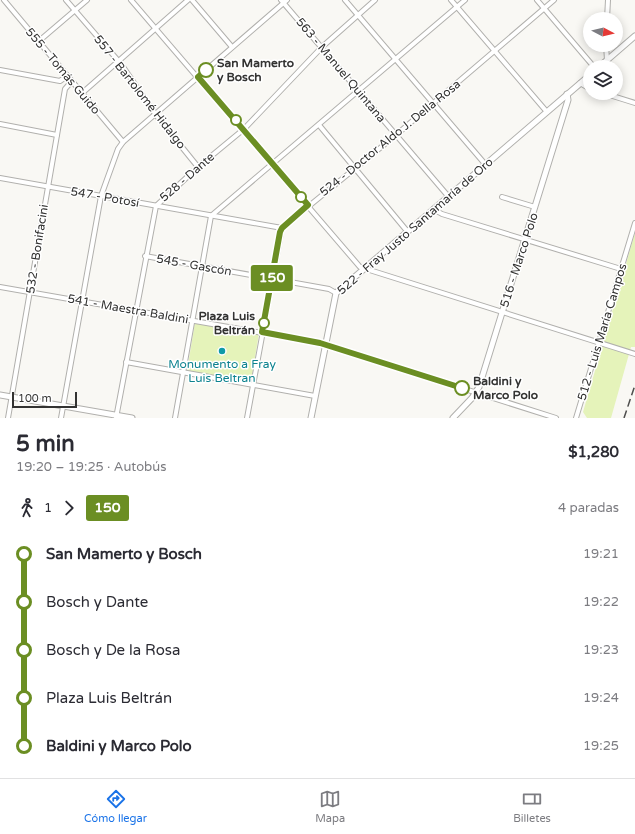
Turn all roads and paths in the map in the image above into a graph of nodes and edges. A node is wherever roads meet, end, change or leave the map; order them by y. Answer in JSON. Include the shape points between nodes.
{"nodes":[{"id":1,"x":4,"y":0,"type":"edge"},
{"id":2,"x":66,"y":0,"type":"edge"},
{"id":3,"x":87,"y":0,"type":"edge"},
{"id":4,"x":131,"y":0,"type":"edge"},
{"id":5,"x":188,"y":0,"type":"edge"},
{"id":6,"x":192,"y":0,"type":"edge"},
{"id":7,"x":345,"y":0,"type":"edge"},
{"id":8,"x":375,"y":0,"type":"edge"},
{"id":9,"x":451,"y":0,"type":"edge"},
{"id":10,"x":465,"y":0,"type":"edge"},
{"id":11,"x":537,"y":0,"type":"edge"},
{"id":12,"x":554,"y":0,"type":"edge"},
{"id":13,"x":608,"y":0,"type":"edge"},
{"id":14,"x":284,"y":1,"type":"edge"},
{"id":15,"x":457,"y":7,"type":"junction"},
{"id":16,"x":544,"y":8,"type":"junction"},
{"id":17,"x":75,"y":10,"type":"junction"},
{"id":18,"x":607,"y":12,"type":"edge"},
{"id":19,"x":358,"y":14,"type":"junction"},
{"id":20,"x":155,"y":28,"type":"junction"},
{"id":21,"x":635,"y":36,"type":"edge"},
{"id":22,"x":39,"y":41,"type":"junction"},
{"id":23,"x":232,"y":47,"type":"junction"},
{"id":24,"x":322,"y":47,"type":"junction"},
{"id":25,"x":495,"y":50,"type":"junction"},
{"id":26,"x":606,"y":52,"type":"edge"},
{"id":27,"x":118,"y":60,"type":"junction"},
{"id":28,"x":396,"y":60,"type":"junction"},
{"id":29,"x":588,"y":60,"type":"edge"},
{"id":30,"x":606,"y":60,"type":"joint"},
{"id":31,"x":0,"y":70,"type":"edge"},
{"id":32,"x":67,"y":76,"type":"junction"},
{"id":33,"x":198,"y":77,"type":"junction"},
{"id":34,"x":583,"y":81,"type":"edge"},
{"id":35,"x":72,"y":82,"type":"junction"},
{"id":36,"x":580,"y":83,"type":"junction"},
{"id":37,"x":583,"y":85,"type":"edge"},
{"id":38,"x":359,"y":91,"type":"junction"},
{"id":39,"x":82,"y":94,"type":"junction"},
{"id":40,"x":567,"y":94,"type":"junction"},
{"id":41,"x":623,"y":99,"type":"edge"},
{"id":42,"x":433,"y":103,"type":"junction"},
{"id":43,"x":635,"y":103,"type":"edge"},
{"id":44,"x":547,"y":112,"type":"junction"},
{"id":45,"x":156,"y":115,"type":"junction"},
{"id":46,"x":0,"y":124,"type":"edge"},
{"id":47,"x":318,"y":125,"type":"junction"},
{"id":48,"x":244,"y":129,"type":"junction"},
{"id":49,"x":57,"y":135,"type":"junction"},
{"id":50,"x":396,"y":135,"type":"junction"},
{"id":51,"x":123,"y":142,"type":"junction"},
{"id":52,"x":272,"y":163,"type":"junction"},
{"id":53,"x":485,"y":164,"type":"junction"},
{"id":54,"x":198,"y":167,"type":"junction"},
{"id":55,"x":354,"y":168,"type":"junction"},
{"id":56,"x":0,"y":178,"type":"edge"},
{"id":57,"x":48,"y":186,"type":"junction"},
{"id":58,"x":101,"y":196,"type":"junction"},
{"id":59,"x":448,"y":196,"type":"junction"},
{"id":60,"x":502,"y":197,"type":"dead end"},
{"id":61,"x":308,"y":205,"type":"junction"},
{"id":62,"x":156,"y":206,"type":"junction"},
{"id":63,"x":535,"y":207,"type":"junction"},
{"id":64,"x":433,"y":209,"type":"junction"},
{"id":65,"x":211,"y":216,"type":"junction"},
{"id":66,"x":635,"y":223,"type":"edge"},
{"id":67,"x":282,"y":228,"type":"junction"},
{"id":68,"x":407,"y":231,"type":"junction"},
{"id":69,"x":525,"y":240,"type":"junction"},
{"id":70,"x":146,"y":256,"type":"junction"},
{"id":71,"x":202,"y":266,"type":"junction"},
{"id":72,"x":364,"y":269,"type":"junction"},
{"id":73,"x":620,"y":269,"type":"junction"},
{"id":74,"x":272,"y":279,"type":"junction"},
{"id":75,"x":0,"y":287,"type":"edge"},
{"id":76,"x":30,"y":292,"type":"junction"},
{"id":77,"x":336,"y":293,"type":"junction"},
{"id":78,"x":82,"y":301,"type":"junction"},
{"id":79,"x":135,"y":310,"type":"junction"},
{"id":80,"x":502,"y":313,"type":"junction"},
{"id":81,"x":194,"y":321,"type":"junction"},
{"id":82,"x":262,"y":332,"type":"junction"},
{"id":83,"x":598,"y":343,"type":"junction"},
{"id":84,"x":324,"y":345,"type":"junction"},
{"id":85,"x":635,"y":354,"type":"edge"},
{"id":86,"x":126,"y":362,"type":"junction"},
{"id":87,"x":183,"y":373,"type":"junction"},
{"id":88,"x":252,"y":385,"type":"junction"},
{"id":89,"x":476,"y":392,"type":"junction"},
{"id":90,"x":0,"y":395,"type":"edge"},
{"id":91,"x":315,"y":396,"type":"junction"},
{"id":92,"x":11,"y":397,"type":"junction"},
{"id":93,"x":63,"y":406,"type":"junction"},
{"id":94,"x":116,"y":417,"type":"edge"},
{"id":95,"x":8,"y":418,"type":"edge"},
{"id":96,"x":61,"y":418,"type":"edge"},
{"id":97,"x":132,"y":418,"type":"edge"},
{"id":98,"x":175,"y":418,"type":"edge"},
{"id":99,"x":247,"y":418,"type":"edge"},
{"id":100,"x":311,"y":418,"type":"edge"},
{"id":101,"x":453,"y":418,"type":"edge"},
{"id":102,"x":556,"y":418,"type":"edge"},
{"id":103,"x":576,"y":418,"type":"edge"}],
"edges":[{"from":1,"to":22,"type":"street","name":"555 - Tomás Guido"},
{"from":2,"to":17,"type":"street","name":"557 - Bartolomé Hidalgo"},
{"from":3,"to":17,"type":"street"},
{"from":4,"to":20,"type":"street"},
{"from":5,"to":20,"type":"street"},
{"from":6,"to":23,"type":"street"},
{"from":7,"to":19,"type":"street"},
{"from":8,"to":19,"type":"street","name":"528 - Dante"},
{"from":9,"to":15,"type":"street"},
{"from":10,"to":15,"type":"street"},
{"from":11,"to":16,"type":"street"},
{"from":12,"to":16,"type":"street","name":"524 - Doctor Aldo J. Della Rosa"},
{"from":13,"to":18,"type":"street"},
{"from":14,"to":23,"type":"street"},
{"from":14,"to":24,"type":"street","name":"563 - Manuel Quintana"},
{"from":15,"to":25,"type":"street"},
{"from":15,"to":28,"type":"street"},
{"from":16,"to":25,"type":"street","name":"524 - Doctor Aldo J. Della Rosa"},
{"from":16,"to":29,"type":"street"},
{"from":17,"to":22,"type":"street"},
{"from":17,"to":27,"type":"street","name":"557 - Bartolomé Hidalgo"},
{"from":19,"to":24,"type":"street","name":"528 - Dante"},
{"from":19,"to":28,"type":"street"},
{"from":20,"to":27,"type":"street"},
{"from":20,"to":33,"type":"street"},
{"from":21,"to":30,"type":"street"},
{"from":22,"to":32,"type":"street","name":"555 - Tomás Guido"},
{"from":23,"to":33,"type":"street"},
{"from":24,"to":38,"type":"street","name":"563 - Manuel Quintana"},
{"from":24,"to":48,"type":"street","name":"528 - Dante"},
{"from":25,"to":42,"type":"street","name":"524 - Doctor Aldo J. Della Rosa"},
{"from":25,"to":44,"type":"street"},
{"from":26,"to":30,"type":"street"},
{"from":27,"to":39,"type":"street"},
{"from":27,"to":45,"type":"street","name":"557 - Bartolomé Hidalgo"},
{"from":28,"to":38,"type":"street"},
{"from":28,"to":42,"type":"street"},
{"from":31,"to":32,"type":"street","via":[[60,81]]},
{"from":32,"to":35,"type":"street","name":"555 - Tomás Guido"},
{"from":33,"to":45,"type":"street"},
{"from":33,"to":48,"type":"street"},
{"from":34,"to":36,"type":"street","name":"522 - Fray Justo Santamaría de Oro"},
{"from":35,"to":39,"type":"street","name":"555 - Tomás Guido"},
{"from":35,"to":49,"type":"street","name":"532 - Bonifacini","via":[[65,89]]},
{"from":36,"to":37,"type":"street"},
{"from":36,"to":40,"type":"street","name":"522 - Fray Justo Santamaría de Oro"},
{"from":38,"to":47,"type":"street"},
{"from":38,"to":50,"type":"street","name":"563 - Manuel Quintana"},
{"from":39,"to":51,"type":"street","name":"555 - Tomás Guido"},
{"from":40,"to":44,"type":"street","name":"522 - Fray Justo Santamaría de Oro"},
{"from":40,"to":63,"type":"street","name":"516 - Marco Polo","via":[[568,100]]},
{"from":41,"to":43,"type":"street"},
{"from":42,"to":50,"type":"street","name":"524 - Doctor Aldo J. Della Rosa"},
{"from":42,"to":53,"type":"street"},
{"from":44,"to":53,"type":"street","name":"522 - Fray Justo Santamaría de Oro"},
{"from":45,"to":51,"type":"street"},
{"from":45,"to":54,"type":"street","name":"557 - Bartolomé Hidalgo"},
{"from":46,"to":49,"type":"street"},
{"from":47,"to":52,"type":"street"},
{"from":47,"to":55,"type":"street"},
{"from":48,"to":52,"type":"street"},
{"from":48,"to":54,"type":"street","name":"528 - Dante"},
{"from":49,"to":57,"type":"street","name":"532 - Bonifacini"},
{"from":50,"to":55,"type":"street","name":"524 - Doctor Aldo J. Della Rosa"},
{"from":50,"to":59,"type":"street","name":"563 - Manuel Quintana"},
{"from":51,"to":58,"type":"street"},
{"from":52,"to":61,"type":"street"},
{"from":52,"to":65,"type":"street"},
{"from":53,"to":59,"type":"street","name":"522 - Fray Justo Santamaría de Oro"},
{"from":54,"to":62,"type":"street","name":"528 - Dante"},
{"from":55,"to":61,"type":"street","name":"524 - Doctor Aldo J. Della Rosa"},
{"from":55,"to":68,"type":"street"},
{"from":56,"to":57,"type":"street","name":"547 - Potosí"},
{"from":57,"to":58,"type":"street","name":"547 - Potosí"},
{"from":57,"to":76,"type":"street","name":"532 - Bonifacini"},
{"from":58,"to":62,"type":"street","name":"547 - Potosí"},
{"from":58,"to":78,"type":"street"},
{"from":59,"to":64,"type":"street","name":"522 - Fray Justo Santamaría de Oro"},
{"from":60,"to":63,"type":"street"},
{"from":61,"to":67,"type":"street","name":"524 - Doctor Aldo J. Della Rosa"},
{"from":61,"to":72,"type":"street"},
{"from":62,"to":65,"type":"street","name":"547 - Potosí"},
{"from":62,"to":70,"type":"street","name":"528 - Dante"},
{"from":63,"to":69,"type":"street","name":"516 - Marco Polo"},
{"from":64,"to":68,"type":"street","name":"522 - Fray Justo Santamaría de Oro"},
{"from":64,"to":69,"type":"street"},
{"from":65,"to":67,"type":"street","name":"547 - Potosí"},
{"from":65,"to":71,"type":"street"},
{"from":66,"to":73,"type":"street","name":"512 - Luis María Campos"},
{"from":67,"to":74,"type":"street"},
{"from":68,"to":72,"type":"street","name":"522 - Fray Justo Santamaría de Oro"},
{"from":69,"to":73,"type":"street"},
{"from":69,"to":80,"type":"street","name":"516 - Marco Polo"},
{"from":70,"to":71,"type":"street","name":"545 - Gascón"},
{"from":70,"to":79,"type":"street","name":"528 - Dante"},
{"from":71,"to":74,"type":"street","name":"545 - Gascón"},
{"from":71,"to":81,"type":"street"},
{"from":72,"to":77,"type":"street","name":"522 - Fray Justo Santamaría de Oro"},
{"from":72,"to":80,"type":"street"},
{"from":73,"to":83,"type":"street","name":"512 - Luis María Campos"},
{"from":74,"to":77,"type":"street","name":"545 - Gascón","via":[[329,289]]},
{"from":74,"to":82,"type":"street"},
{"from":75,"to":76,"type":"street","name":"541 - Maestra Baldini"},
{"from":76,"to":78,"type":"street","name":"541 - Maestra Baldini"},
{"from":76,"to":92,"type":"street","name":"532 - Bonifacini"},
{"from":77,"to":84,"type":"street","name":"522 - Fray Justo Santamaría de Oro"},
{"from":78,"to":79,"type":"street","name":"541 - Maestra Baldini"},
{"from":78,"to":93,"type":"street"},
{"from":79,"to":81,"type":"street","name":"541 - Maestra Baldini"},
{"from":79,"to":86,"type":"street","name":"528 - Dante"},
{"from":80,"to":83,"type":"street"},
{"from":80,"to":89,"type":"street","name":"516 - Marco Polo"},
{"from":81,"to":82,"type":"street","name":"541 - Maestra Baldini"},
{"from":81,"to":87,"type":"street"},
{"from":82,"to":84,"type":"street","name":"541 - Maestra Baldini"},
{"from":82,"to":88,"type":"street"},
{"from":83,"to":85,"type":"street"},
{"from":83,"to":103,"type":"street","name":"512 - Luis María Campos"},
{"from":84,"to":89,"type":"street","name":"541 - Maestra Baldini"},
{"from":84,"to":91,"type":"street","name":"522 - Fray Justo Santamaría de Oro"},
{"from":86,"to":87,"type":"street"},
{"from":86,"to":94,"type":"street","name":"528 - Dante"},
{"from":87,"to":88,"type":"street"},
{"from":87,"to":98,"type":"street"},
{"from":88,"to":91,"type":"street"},
{"from":88,"to":99,"type":"street"},
{"from":89,"to":101,"type":"street","name":"516 - Marco Polo"},
{"from":89,"to":102,"type":"street","name":"541 - Maestra Baldini"},
{"from":90,"to":92,"type":"street"},
{"from":91,"to":100,"type":"street","name":"522 - Fray Justo Santamaría de Oro"},
{"from":92,"to":93,"type":"street"},
{"from":92,"to":95,"type":"street","name":"532 - Bonifacini"},
{"from":93,"to":94,"type":"street"},
{"from":93,"to":96,"type":"street"},
{"from":94,"to":97,"type":"street"}]}
